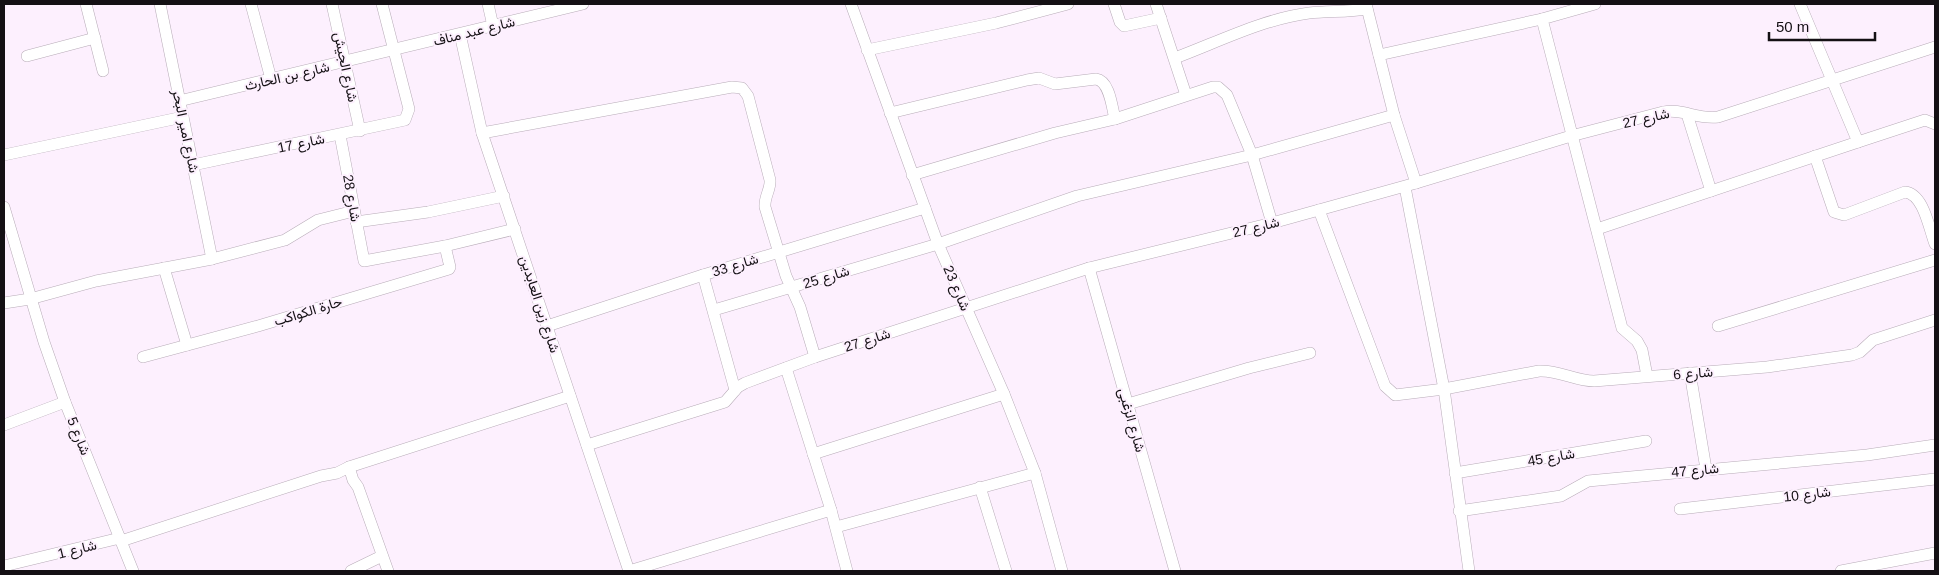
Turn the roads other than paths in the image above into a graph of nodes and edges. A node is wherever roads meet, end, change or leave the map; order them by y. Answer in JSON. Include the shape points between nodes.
{"nodes":[{"id":1,"x":86,"y":4,"type":"edge"},
{"id":2,"x":160,"y":4,"type":"edge"},
{"id":3,"x":251,"y":4,"type":"edge"},
{"id":4,"x":332,"y":4,"type":"edge"},
{"id":5,"x":382,"y":4,"type":"edge"},
{"id":6,"x":488,"y":4,"type":"edge"},
{"id":7,"x":583,"y":4,"type":"edge"},
{"id":8,"x":851,"y":4,"type":"edge"},
{"id":9,"x":1068,"y":4,"type":"edge"},
{"id":10,"x":1114,"y":4,"type":"edge"},
{"id":11,"x":1156,"y":4,"type":"edge"},
{"id":12,"x":1800,"y":4,"type":"edge"},
{"id":13,"x":1590,"y":5,"type":"edge"},
{"id":14,"x":1366,"y":6,"type":"edge"},
{"id":15,"x":1161,"y":18,"type":"junction"},
{"id":16,"x":1542,"y":19,"type":"junction"},
{"id":17,"x":493,"y":26,"type":"junction"},
{"id":18,"x":460,"y":34,"type":"junction"},
{"id":19,"x":95,"y":38,"type":"junction"},
{"id":20,"x":1935,"y":47,"type":"edge"},
{"id":21,"x":394,"y":50,"type":"junction"},
{"id":22,"x":867,"y":50,"type":"junction"},
{"id":23,"x":1379,"y":55,"type":"junction"},
{"id":24,"x":27,"y":56,"type":"dead end"},
{"id":25,"x":1175,"y":58,"type":"junction"},
{"id":26,"x":344,"y":62,"type":"junction"},
{"id":27,"x":104,"y":71,"type":"dead end"},
{"id":28,"x":271,"y":80,"type":"junction"},
{"id":29,"x":1833,"y":82,"type":"junction"},
{"id":30,"x":1186,"y":94,"type":"junction"},
{"id":31,"x":180,"y":101,"type":"junction"},
{"id":32,"x":890,"y":113,"type":"junction"},
{"id":33,"x":1687,"y":114,"type":"junction"},
{"id":34,"x":1394,"y":115,"type":"junction"},
{"id":35,"x":183,"y":117,"type":"junction"},
{"id":36,"x":1115,"y":119,"type":"junction"},
{"id":37,"x":1935,"y":124,"type":"edge"},
{"id":38,"x":360,"y":131,"type":"junction"},
{"id":39,"x":482,"y":133,"type":"junction"},
{"id":40,"x":340,"y":135,"type":"junction"},
{"id":41,"x":1571,"y":136,"type":"junction"},
{"id":42,"x":1858,"y":142,"type":"junction"},
{"id":43,"x":1252,"y":155,"type":"junction"},
{"id":44,"x":4,"y":156,"type":"edge"},
{"id":45,"x":1815,"y":156,"type":"junction"},
{"id":46,"x":193,"y":165,"type":"junction"},
{"id":47,"x":912,"y":175,"type":"junction"},
{"id":48,"x":1411,"y":185,"type":"junction"},
{"id":49,"x":1711,"y":191,"type":"junction"},
{"id":50,"x":504,"y":196,"type":"junction"},
{"id":51,"x":4,"y":207,"type":"edge"},
{"id":52,"x":925,"y":208,"type":"junction"},
{"id":53,"x":1319,"y":210,"type":"junction"},
{"id":54,"x":355,"y":216,"type":"junction"},
{"id":55,"x":1272,"y":223,"type":"junction"},
{"id":56,"x":515,"y":229,"type":"junction"},
{"id":57,"x":1597,"y":229,"type":"junction"},
{"id":58,"x":938,"y":244,"type":"junction"},
{"id":59,"x":1935,"y":244,"type":"edge"},
{"id":60,"x":445,"y":246,"type":"junction"},
{"id":61,"x":779,"y":252,"type":"junction"},
{"id":62,"x":212,"y":259,"type":"junction"},
{"id":63,"x":1935,"y":260,"type":"edge"},
{"id":64,"x":164,"y":268,"type":"junction"},
{"id":65,"x":1089,"y":268,"type":"junction"},
{"id":66,"x":703,"y":275,"type":"junction"},
{"id":67,"x":792,"y":288,"type":"junction"},
{"id":68,"x":30,"y":299,"type":"junction"},
{"id":69,"x":4,"y":303,"type":"edge"},
{"id":70,"x":965,"y":309,"type":"junction"},
{"id":71,"x":714,"y":310,"type":"junction"},
{"id":72,"x":1935,"y":320,"type":"edge"},
{"id":73,"x":547,"y":326,"type":"junction"},
{"id":74,"x":1718,"y":326,"type":"dead end"},
{"id":75,"x":187,"y":345,"type":"junction"},
{"id":76,"x":1310,"y":353,"type":"dead end"},
{"id":77,"x":143,"y":357,"type":"dead end"},
{"id":78,"x":815,"y":357,"type":"junction"},
{"id":79,"x":786,"y":368,"type":"junction"},
{"id":80,"x":1690,"y":373,"type":"junction"},
{"id":81,"x":1647,"y":376,"type":"junction"},
{"id":82,"x":1444,"y":389,"type":"junction"},
{"id":83,"x":735,"y":390,"type":"junction"},
{"id":84,"x":1004,"y":394,"type":"junction"},
{"id":85,"x":570,"y":396,"type":"junction"},
{"id":86,"x":65,"y":402,"type":"junction"},
{"id":87,"x":1128,"y":404,"type":"junction"},
{"id":88,"x":4,"y":425,"type":"edge"},
{"id":89,"x":1646,"y":441,"type":"dead end"},
{"id":90,"x":587,"y":445,"type":"junction"},
{"id":91,"x":1935,"y":445,"type":"edge"},
{"id":92,"x":813,"y":454,"type":"junction"},
{"id":93,"x":349,"y":468,"type":"junction"},
{"id":94,"x":1706,"y":469,"type":"junction"},
{"id":95,"x":1035,"y":473,"type":"junction"},
{"id":96,"x":1455,"y":474,"type":"junction"},
{"id":97,"x":1935,"y":479,"type":"edge"},
{"id":98,"x":980,"y":487,"type":"junction"},
{"id":99,"x":1680,"y":509,"type":"dead end"},
{"id":100,"x":831,"y":510,"type":"junction"},
{"id":101,"x":1459,"y":511,"type":"junction"},
{"id":102,"x":836,"y":527,"type":"junction"},
{"id":103,"x":120,"y":539,"type":"junction"},
{"id":104,"x":1935,"y":553,"type":"edge"},
{"id":105,"x":382,"y":556,"type":"junction"},
{"id":106,"x":4,"y":566,"type":"edge"},
{"id":107,"x":133,"y":571,"type":"edge"},
{"id":108,"x":351,"y":571,"type":"edge"},
{"id":109,"x":388,"y":571,"type":"edge"},
{"id":110,"x":629,"y":571,"type":"edge"},
{"id":111,"x":847,"y":571,"type":"edge"},
{"id":112,"x":1006,"y":571,"type":"edge"},
{"id":113,"x":1062,"y":571,"type":"edge"},
{"id":114,"x":1175,"y":571,"type":"edge"},
{"id":115,"x":1467,"y":571,"type":"edge"},
{"id":116,"x":1841,"y":571,"type":"edge"}],
"edges":[{"from":1,"to":19,"type":"street"},
{"from":2,"to":31,"type":"street","name":"شارع امير البحر"},
{"from":3,"to":28,"type":"street"},
{"from":4,"to":26,"type":"street","name":"شارع الجيش"},
{"from":5,"to":21,"type":"street"},
{"from":6,"to":17,"type":"street"},
{"from":7,"to":17,"type":"street","name":"شارع عبد مناف"},
{"from":8,"to":22,"type":"street","name":"شارع 23"},
{"from":9,"to":22,"type":"street"},
{"from":10,"to":15,"type":"street","via":[[1124,26]]},
{"from":11,"to":15,"type":"street"},
{"from":12,"to":29,"type":"street"},
{"from":13,"to":16,"type":"street"},
{"from":14,"to":23,"type":"street"},
{"from":14,"to":25,"type":"street","via":[[1342,12],[1309,13],[1267,24]]},
{"from":15,"to":25,"type":"street"},
{"from":16,"to":23,"type":"street"},
{"from":16,"to":41,"type":"street"},
{"from":17,"to":18,"type":"street","name":"شارع عبد مناف"},
{"from":18,"to":21,"type":"street","name":"شارع عبد مناف"},
{"from":18,"to":39,"type":"street","name":"شارع زين العابدين"},
{"from":19,"to":24,"type":"street"},
{"from":19,"to":27,"type":"street"},
{"from":20,"to":29,"type":"street","name":"شارع 27"},
{"from":21,"to":26,"type":"street","name":"شارع بن الحارث"},
{"from":21,"to":38,"type":"street","name":"شارع 17","via":[[408,117],[401,122]]},
{"from":22,"to":32,"type":"street","name":"شارع 23"},
{"from":23,"to":34,"type":"street"},
{"from":25,"to":30,"type":"street"},
{"from":26,"to":28,"type":"street","name":"شارع بن الحارث"},
{"from":26,"to":38,"type":"street","name":"شارع الجيش"},
{"from":28,"to":31,"type":"street","name":"شارع بن الحارث"},
{"from":29,"to":33,"type":"street","name":"شارع 27","via":[[1718,118],[1697,118]]},
{"from":29,"to":42,"type":"street"},
{"from":30,"to":36,"type":"street"},
{"from":30,"to":43,"type":"street","via":[[1213,87],[1224,90]]},
{"from":31,"to":35,"type":"street","name":"شارع امير البحر"},
{"from":32,"to":36,"type":"street","via":[[1033,79],[1055,84],[1096,78],[1106,86]]},
{"from":32,"to":47,"type":"street","name":"شارع 23"},
{"from":33,"to":41,"type":"street","name":"شارع 27","via":[[1669,111]]},
{"from":33,"to":49,"type":"street"},
{"from":34,"to":43,"type":"street","name":"شارع 25"},
{"from":34,"to":48,"type":"street"},
{"from":35,"to":44,"type":"street"},
{"from":35,"to":46,"type":"street","name":"شارع امير البحر"},
{"from":36,"to":47,"type":"street"},
{"from":37,"to":42,"type":"street","via":[[1925,120]]},
{"from":38,"to":40,"type":"street","name":"شارع 17"},
{"from":39,"to":50,"type":"street","name":"شارع زين العابدين"},
{"from":39,"to":61,"type":"street","via":[[739,86],[748,96],[770,180],[765,207]]},
{"from":40,"to":46,"type":"street","name":"شارع 17"},
{"from":40,"to":54,"type":"street","name":"شارع 28"},
{"from":41,"to":48,"type":"street","name":"شارع 27"},
{"from":41,"to":57,"type":"street"},
{"from":42,"to":45,"type":"street"},
{"from":43,"to":55,"type":"street"},
{"from":43,"to":58,"type":"street","name":"شارع 25","via":[[1077,196]]},
{"from":45,"to":49,"type":"street"},
{"from":45,"to":59,"type":"street","via":[[1834,212],[1844,215],[1909,193],[1918,200]]},
{"from":46,"to":62,"type":"street","name":"شارع امير البحر"},
{"from":47,"to":52,"type":"street","name":"شارع 23"},
{"from":48,"to":53,"type":"street","name":"شارع 27"},
{"from":48,"to":82,"type":"street"},
{"from":49,"to":57,"type":"street"},
{"from":50,"to":54,"type":"street","via":[[428,212]]},
{"from":50,"to":56,"type":"street","name":"شارع زين العابدين"},
{"from":51,"to":68,"type":"street","name":"شارع 5"},
{"from":52,"to":58,"type":"street","name":"شارع 23"},
{"from":52,"to":61,"type":"street","name":"شارع 33"},
{"from":53,"to":55,"type":"street","name":"شارع 27"},
{"from":53,"to":82,"type":"street","name":"شارع 6","via":[[1386,389],[1395,395]]},
{"from":54,"to":60,"type":"street","name":"شارع 28","via":[[364,261]]},
{"from":54,"to":62,"type":"street","via":[[318,220],[285,240]]},
{"from":55,"to":65,"type":"street","name":"شارع 27"},
{"from":56,"to":60,"type":"street"},
{"from":56,"to":73,"type":"street","name":"شارع زين العابدين"},
{"from":57,"to":81,"type":"street","via":[[1622,328],[1642,350]]},
{"from":58,"to":67,"type":"street","name":"شارع 25"},
{"from":58,"to":70,"type":"street","name":"شارع 23"},
{"from":60,"to":75,"type":"street","name":"حارة الكواكب","via":[[448,269]]},
{"from":61,"to":66,"type":"street","name":"شارع 33"},
{"from":61,"to":67,"type":"street"},
{"from":62,"to":64,"type":"street"},
{"from":63,"to":74,"type":"street"},
{"from":64,"to":68,"type":"street","via":[[96,281]]},
{"from":64,"to":75,"type":"street"},
{"from":65,"to":70,"type":"street","name":"شارع 27"},
{"from":65,"to":87,"type":"street","name":"شارع الزغبى"},
{"from":66,"to":71,"type":"street"},
{"from":66,"to":73,"type":"street","name":"شارع 33"},
{"from":67,"to":71,"type":"street","name":"شارع 25"},
{"from":67,"to":78,"type":"street"},
{"from":68,"to":69,"type":"street"},
{"from":68,"to":86,"type":"street","name":"شارع 5"},
{"from":70,"to":78,"type":"street","name":"شارع 27"},
{"from":70,"to":84,"type":"street","name":"شارع 23"},
{"from":71,"to":83,"type":"street"},
{"from":72,"to":80,"type":"street","name":"شارع 6","via":[[1872,340],[1852,355],[1767,367]]},
{"from":73,"to":85,"type":"street","name":"شارع زين العابدين"},
{"from":75,"to":77,"type":"street","name":"حارة الكواكب"},
{"from":76,"to":87,"type":"street"},
{"from":78,"to":79,"type":"street","name":"شارع 27"},
{"from":79,"to":83,"type":"street","name":"شارع 27"},
{"from":79,"to":92,"type":"street"},
{"from":80,"to":81,"type":"street","name":"شارع 6"},
{"from":80,"to":94,"type":"street"},
{"from":81,"to":82,"type":"street","name":"شارع 6","via":[[1586,381],[1539,371]]},
{"from":82,"to":96,"type":"street"},
{"from":83,"to":90,"type":"street","name":"شارع 27","via":[[725,402]]},
{"from":84,"to":92,"type":"street"},
{"from":84,"to":95,"type":"street","name":"شارع 23"},
{"from":85,"to":90,"type":"street","name":"شارع زين العابدين"},
{"from":85,"to":93,"type":"street","name":"شارع 1"},
{"from":86,"to":88,"type":"street"},
{"from":86,"to":103,"type":"street","name":"شارع 5"},
{"from":87,"to":114,"type":"street","name":"شارع الزغبى"},
{"from":89,"to":96,"type":"street","name":"شارع 45"},
{"from":90,"to":110,"type":"street","name":"شارع زين العابدين"},
{"from":91,"to":94,"type":"street","name":"شارع 47","via":[[1867,455]]},
{"from":92,"to":100,"type":"street"},
{"from":93,"to":103,"type":"street","name":"شارع 1"},
{"from":93,"to":105,"type":"street"},
{"from":94,"to":101,"type":"street","name":"شارع 47","via":[[1588,481],[1561,496]]},
{"from":95,"to":98,"type":"street"},
{"from":95,"to":113,"type":"street","name":"شارع 23"},
{"from":96,"to":101,"type":"street"},
{"from":97,"to":99,"type":"street","name":"شارع 10"},
{"from":98,"to":102,"type":"street"},
{"from":98,"to":112,"type":"street"},
{"from":100,"to":102,"type":"street"},
{"from":100,"to":110,"type":"street"},
{"from":101,"to":115,"type":"street"},
{"from":102,"to":111,"type":"street"},
{"from":103,"to":106,"type":"street","name":"شارع 1"},
{"from":103,"to":107,"type":"street","name":"شارع 5"},
{"from":104,"to":116,"type":"street"},
{"from":105,"to":108,"type":"street"},
{"from":105,"to":109,"type":"street"}]}
